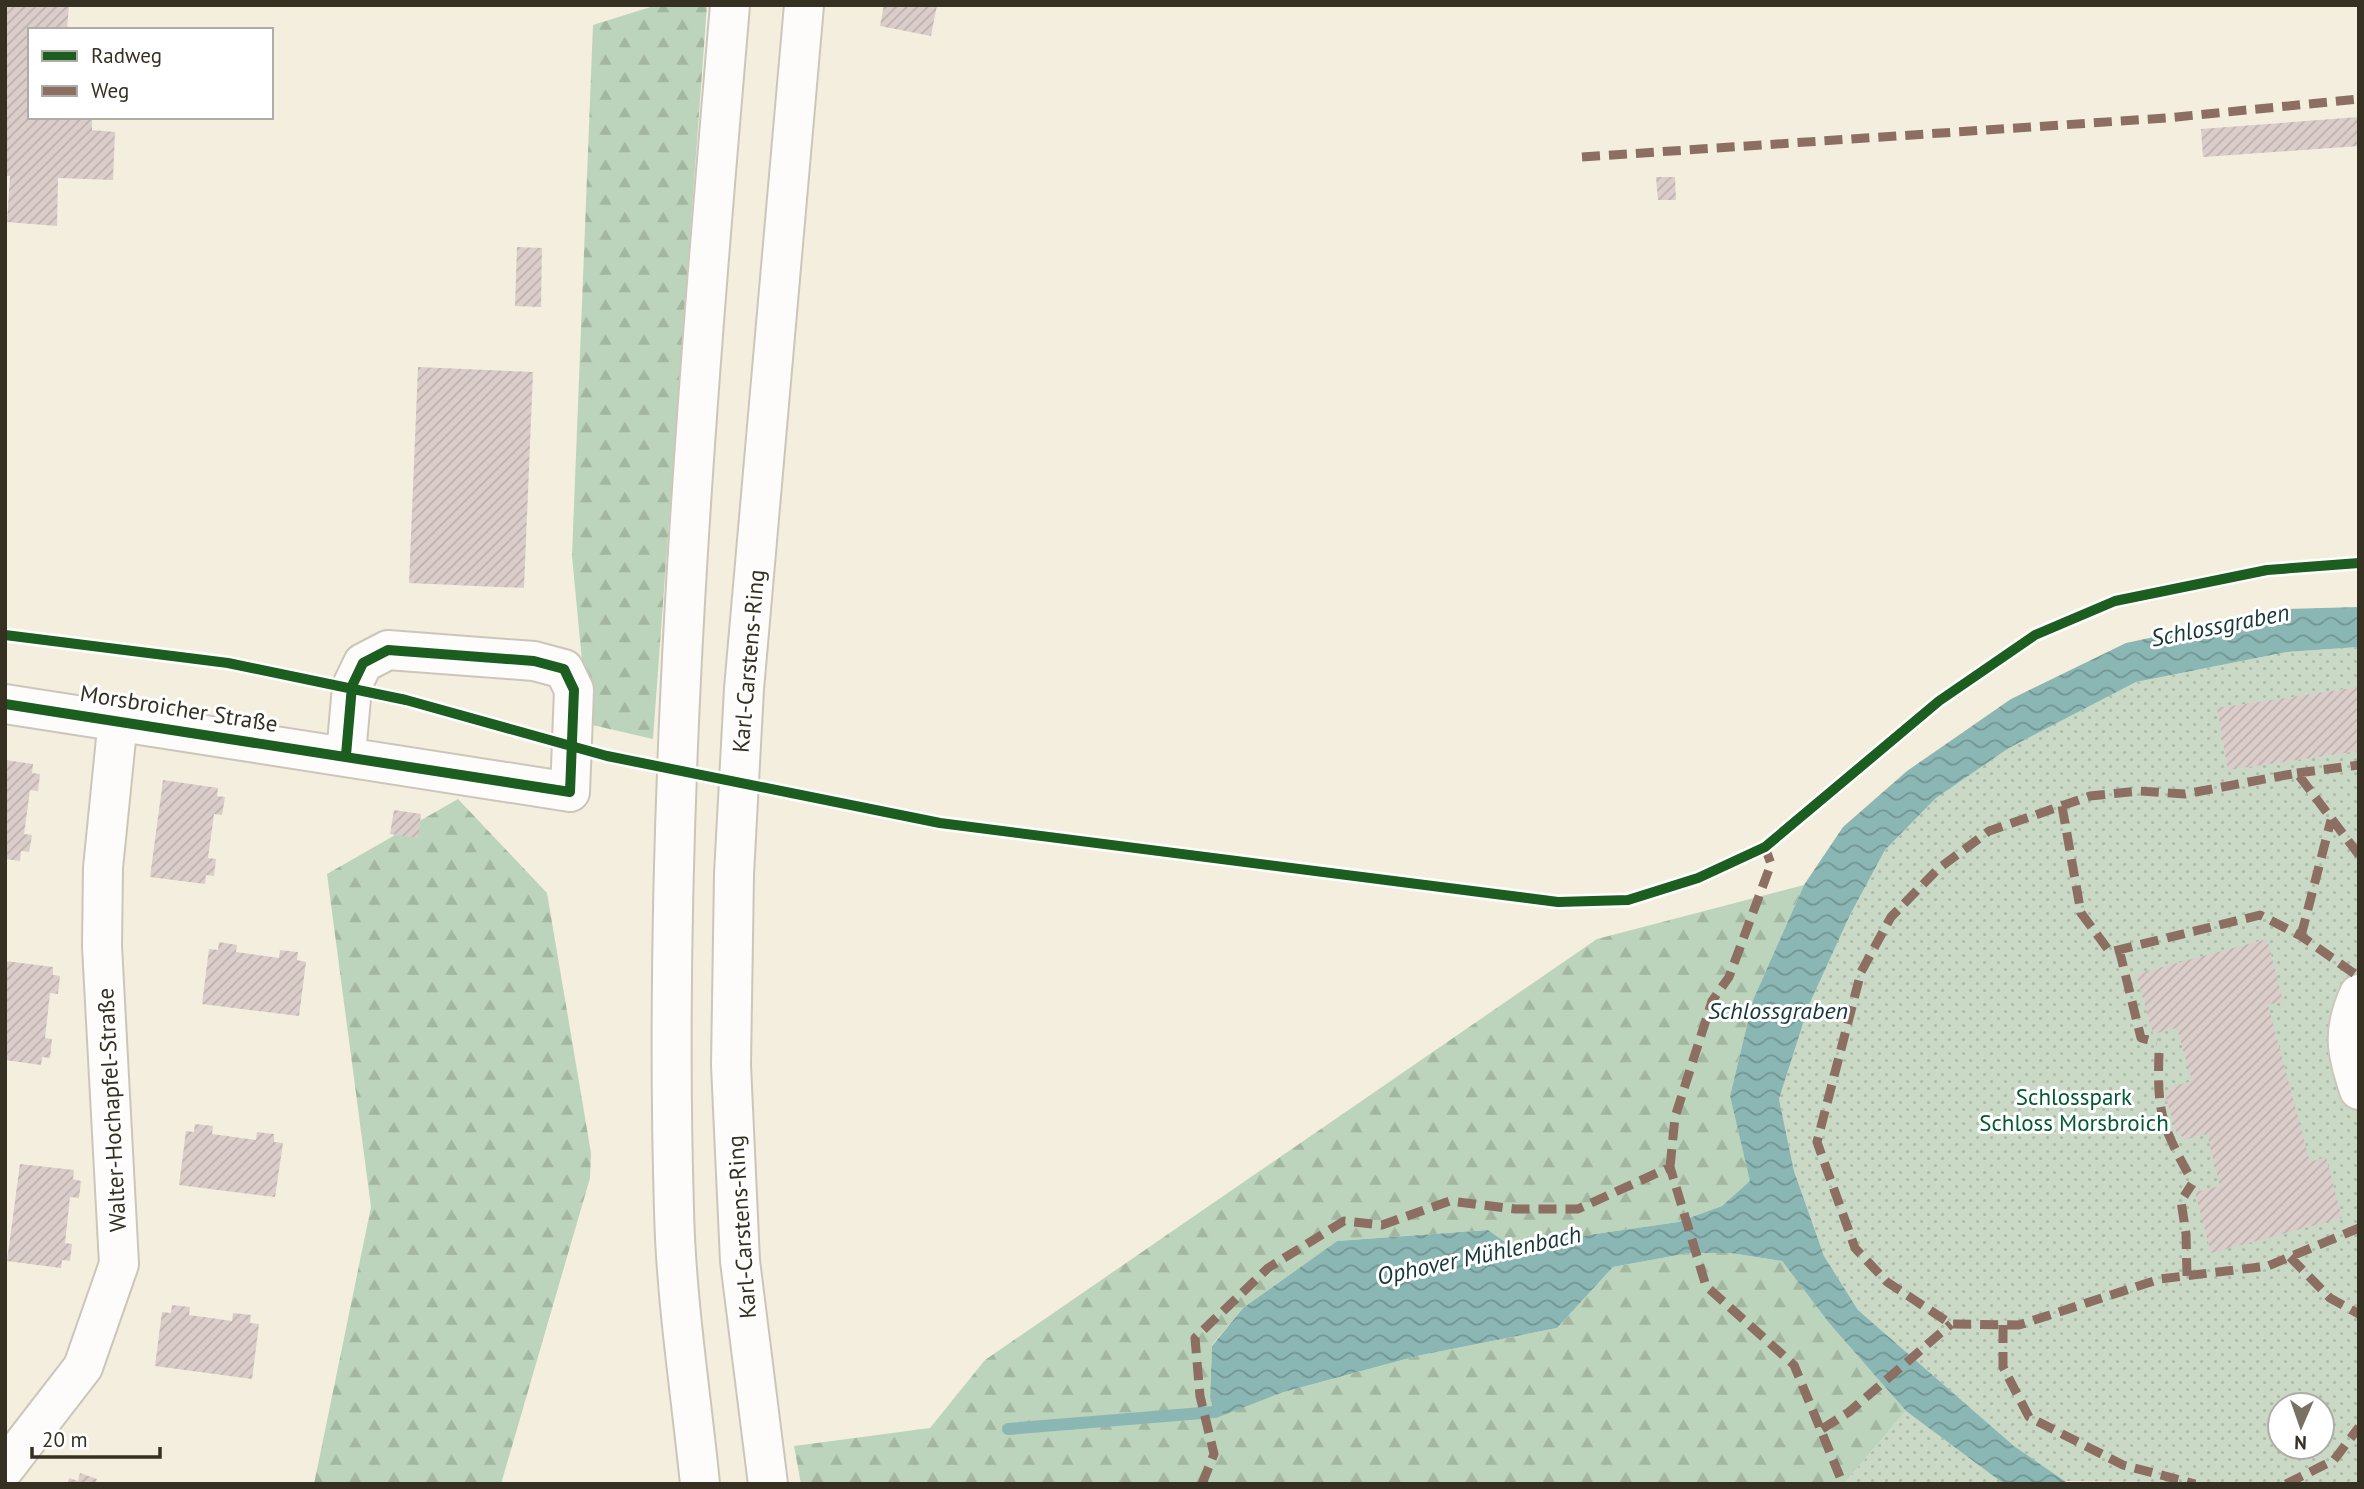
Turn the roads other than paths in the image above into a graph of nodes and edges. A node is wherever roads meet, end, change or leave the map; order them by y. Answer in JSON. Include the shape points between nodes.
{"nodes":[{"id":1,"x":730,"y":5,"type":"edge"},
{"id":2,"x":804,"y":5,"type":"edge"},
{"id":3,"x":5,"y":704,"type":"edge"},
{"id":4,"x":118,"y":719,"type":"junction"},
{"id":5,"x":346,"y":754,"type":"junction"},
{"id":6,"x":2359,"y":993,"type":"edge"},
{"id":7,"x":2359,"y":1090,"type":"edge"},
{"id":8,"x":5,"y":1468,"type":"edge"},
{"id":9,"x":700,"y":1484,"type":"edge"},
{"id":10,"x":768,"y":1484,"type":"edge"}],
"edges":[{"from":1,"to":9,"type":"main road","via":[[694,427],[670,958],[674,1214]]},
{"from":2,"to":10,"type":"main road","name":"Karl-Carstens-Ring","via":[[744,689],[734,874],[731,1065],[740,1261]]},
{"from":3,"to":4,"type":"main road","name":"Morsbroicher Straße"},
{"from":4,"to":5,"type":"main road","name":"Morsbroicher Straße"},
{"from":4,"to":8,"type":"main road","name":"Walter-Hochapfel-Straße","via":[[103,868],[102,946],[119,1264],[82,1367]]},
{"from":5,"to":5,"type":"main road","name":"Morsbroicher Straße","via":[[570,792],[574,690],[564,669],[534,661],[388,650],[363,663],[352,686]]},
{"from":6,"to":7,"type":"main road","via":[[2348,1016],[2347,1055]]}]}
